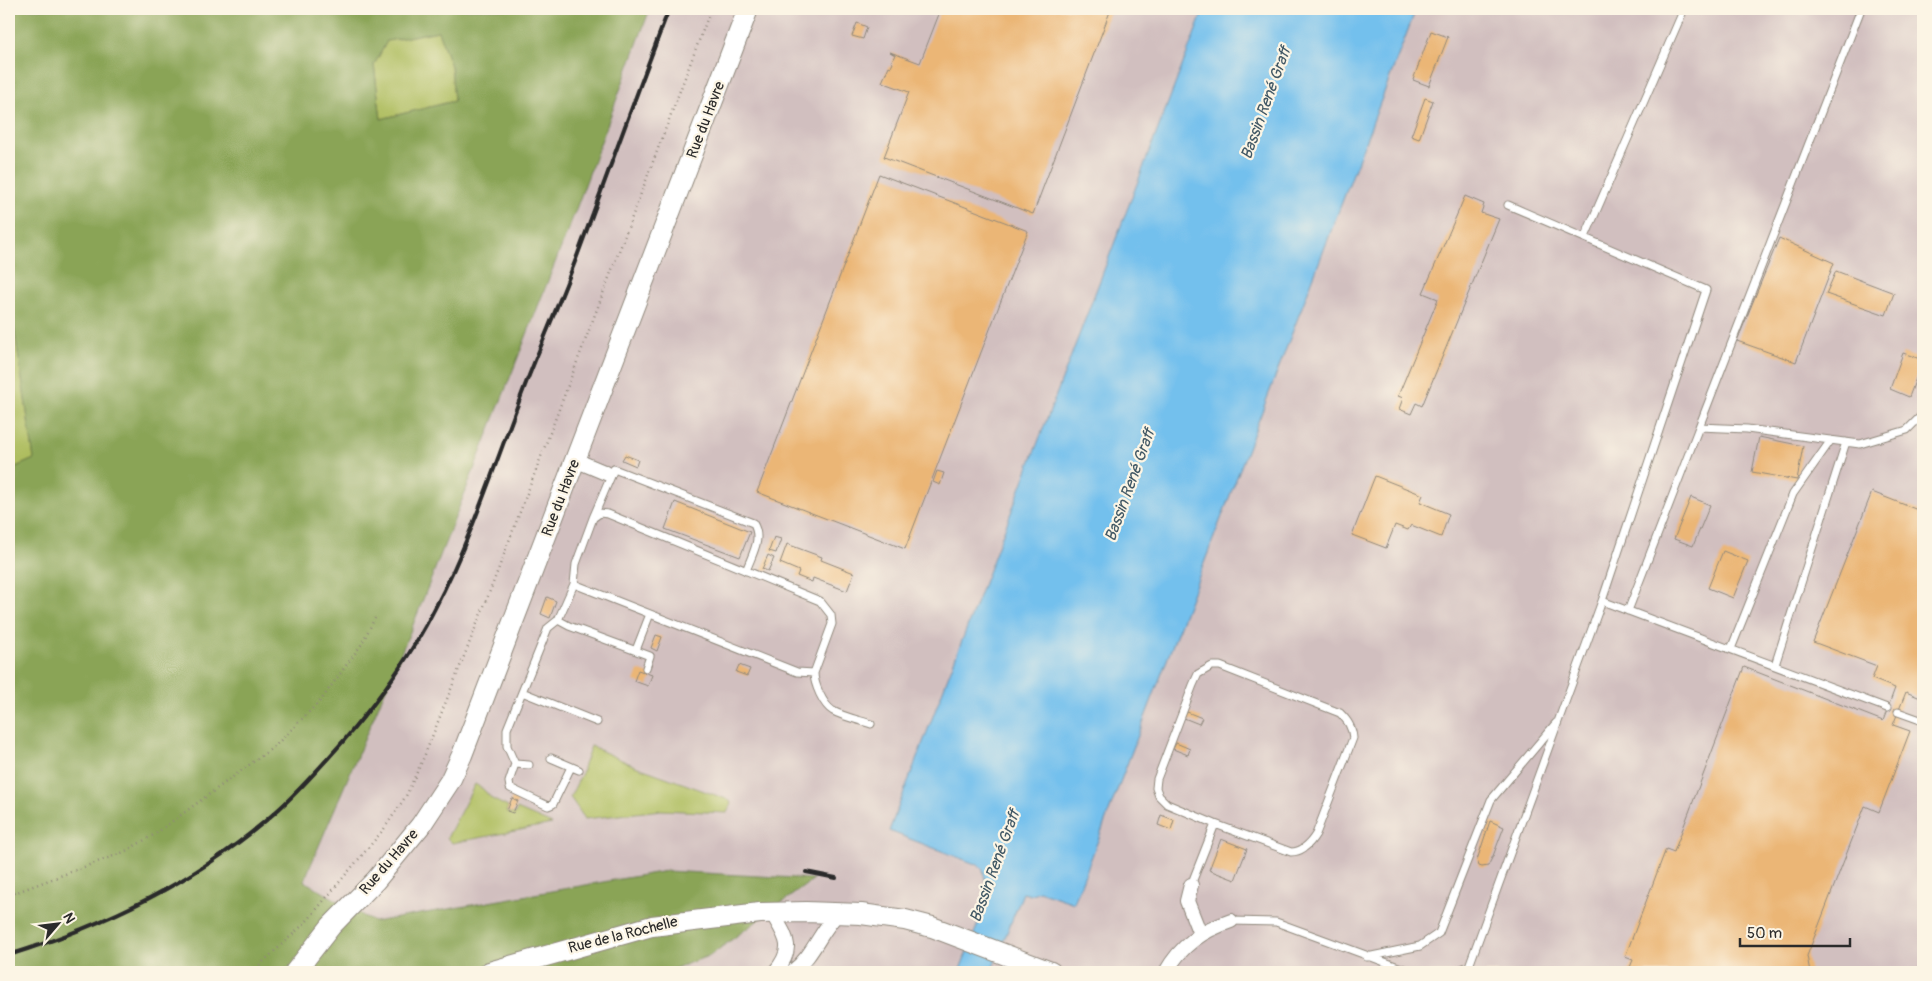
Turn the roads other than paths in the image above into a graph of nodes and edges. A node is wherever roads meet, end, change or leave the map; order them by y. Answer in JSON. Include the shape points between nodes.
{"nodes":[{"id":1,"x":748,"y":9,"type":"edge"},
{"id":2,"x":1684,"y":9,"type":"edge"},
{"id":3,"x":1861,"y":9,"type":"edge"},
{"id":4,"x":1508,"y":205,"type":"dead end"},
{"id":5,"x":1584,"y":237,"type":"junction"},
{"id":6,"x":1923,"y":414,"type":"edge"},
{"id":7,"x":1699,"y":427,"type":"junction"},
{"id":8,"x":1831,"y":440,"type":"junction"},
{"id":9,"x":1846,"y":442,"type":"junction"},
{"id":10,"x":575,"y":460,"type":"junction"},
{"id":11,"x":608,"y":474,"type":"junction"},
{"id":12,"x":593,"y":518,"type":"junction"},
{"id":13,"x":746,"y":571,"type":"junction"},
{"id":14,"x":574,"y":584,"type":"junction"},
{"id":15,"x":1602,"y":601,"type":"junction"},
{"id":16,"x":1628,"y":611,"type":"junction"},
{"id":17,"x":650,"y":614,"type":"junction"},
{"id":18,"x":558,"y":620,"type":"junction"},
{"id":19,"x":1731,"y":649,"type":"junction"},
{"id":20,"x":636,"y":650,"type":"junction"},
{"id":21,"x":1775,"y":665,"type":"junction"},
{"id":22,"x":646,"y":668,"type":"dead end"},
{"id":23,"x":814,"y":673,"type":"junction"},
{"id":24,"x":522,"y":692,"type":"junction"},
{"id":25,"x":1887,"y":708,"type":"dead end"},
{"id":26,"x":1898,"y":712,"type":"dead end"},
{"id":27,"x":1559,"y":719,"type":"junction"},
{"id":28,"x":1923,"y":721,"type":"edge"},
{"id":29,"x":596,"y":722,"type":"dead end"},
{"id":30,"x":871,"y":724,"type":"dead end"},
{"id":31,"x":551,"y":758,"type":"dead end"},
{"id":32,"x":515,"y":764,"type":"junction"},
{"id":33,"x":529,"y":765,"type":"dead end"},
{"id":34,"x":571,"y":766,"type":"junction"},
{"id":35,"x":579,"y":770,"type":"dead end"},
{"id":36,"x":1215,"y":824,"type":"junction"},
{"id":37,"x":1191,"y":885,"type":"joint"},
{"id":38,"x":766,"y":913,"type":"junction"},
{"id":39,"x":838,"y":913,"type":"junction"},
{"id":40,"x":1231,"y":921,"type":"joint"},
{"id":41,"x":1200,"y":934,"type":"junction"},
{"id":42,"x":311,"y":951,"type":"junction"},
{"id":43,"x":1367,"y":957,"type":"junction"},
{"id":44,"x":295,"y":972,"type":"edge"},
{"id":45,"x":305,"y":972,"type":"edge"},
{"id":46,"x":489,"y":972,"type":"edge"},
{"id":47,"x":775,"y":972,"type":"edge"},
{"id":48,"x":792,"y":972,"type":"edge"},
{"id":49,"x":1051,"y":972,"type":"edge"},
{"id":50,"x":1166,"y":972,"type":"edge"},
{"id":51,"x":1412,"y":972,"type":"edge"},
{"id":52,"x":1455,"y":972,"type":"edge"}],
"edges":[{"from":1,"to":10,"type":"main road","name":"Rue du Havre"},
{"from":2,"to":5,"type":"lane"},
{"from":3,"to":7,"type":"lane"},
{"from":4,"to":5,"type":"lane"},
{"from":5,"to":15,"type":"lane","via":[[1706,290]]},
{"from":6,"to":9,"type":"lane","via":[[1907,430],[1860,444]]},
{"from":7,"to":8,"type":"lane","via":[[1747,429]]},
{"from":7,"to":16,"type":"lane"},
{"from":8,"to":9,"type":"lane"},
{"from":8,"to":19,"type":"lane","via":[[1792,494]]},
{"from":9,"to":21,"type":"lane"},
{"from":10,"to":11,"type":"street"},
{"from":10,"to":42,"type":"main road","name":"Rue du Havre","via":[[450,781],[401,850]]},
{"from":11,"to":12,"type":"lane"},
{"from":11,"to":13,"type":"lane","via":[[614,469],[753,523],[758,537]]},
{"from":12,"to":13,"type":"lane","via":[[600,513],[608,514]]},
{"from":12,"to":14,"type":"lane","via":[[576,564]]},
{"from":13,"to":23,"type":"lane","via":[[826,606],[832,624]]},
{"from":14,"to":17,"type":"lane"},
{"from":14,"to":18,"type":"lane"},
{"from":15,"to":16,"type":"lane"},
{"from":15,"to":27,"type":"lane"},
{"from":16,"to":19,"type":"lane"},
{"from":17,"to":20,"type":"lane"},
{"from":17,"to":23,"type":"lane","via":[[797,672]]},
{"from":18,"to":20,"type":"lane"},
{"from":18,"to":24,"type":"lane","via":[[548,628]]},
{"from":19,"to":21,"type":"lane"},
{"from":20,"to":22,"type":"lane","via":[[650,656]]},
{"from":21,"to":25,"type":"lane"},
{"from":23,"to":30,"type":"lane","via":[[819,692],[832,710]]},
{"from":24,"to":29,"type":"lane"},
{"from":24,"to":32,"type":"lane","via":[[507,729],[507,746]]},
{"from":26,"to":28,"type":"lane"},
{"from":27,"to":43,"type":"lane","via":[[1491,800],[1439,933],[1420,946]]},
{"from":27,"to":52,"type":"lane","via":[[1468,966]]},
{"from":31,"to":34,"type":"lane"},
{"from":32,"to":33,"type":"lane"},
{"from":32,"to":34,"type":"lane","via":[[510,788],[548,806],[553,804]]},
{"from":34,"to":35,"type":"lane"},
{"from":36,"to":36,"type":"lane","via":[[1290,852],[1304,847],[1316,834],[1353,738],[1348,720],[1340,712],[1220,666],[1206,668],[1198,674],[1156,788],[1167,804]]},
{"from":36,"to":37,"type":"lane"},
{"from":37,"to":41,"type":"street","via":[[1187,901]]},
{"from":38,"to":39,"type":"main road","name":"Rue de la Rochelle"},
{"from":38,"to":46,"type":"main road","name":"Rue de la Rochelle","via":[[652,926]]},
{"from":38,"to":47,"type":"street","via":[[785,933],[788,948]]},
{"from":39,"to":48,"type":"street","via":[[826,925],[808,957]]},
{"from":39,"to":49,"type":"main road","name":"Rue de la Rochelle","via":[[905,920]]},
{"from":40,"to":41,"type":"street"},
{"from":40,"to":43,"type":"lane","via":[[1276,922]]},
{"from":41,"to":50,"type":"street","via":[[1184,946]]},
{"from":42,"to":44,"type":"main road","name":"Rue du Havre"},
{"from":42,"to":45,"type":"main road","name":"Rue du Havre"},
{"from":43,"to":51,"type":"lane"}]}
